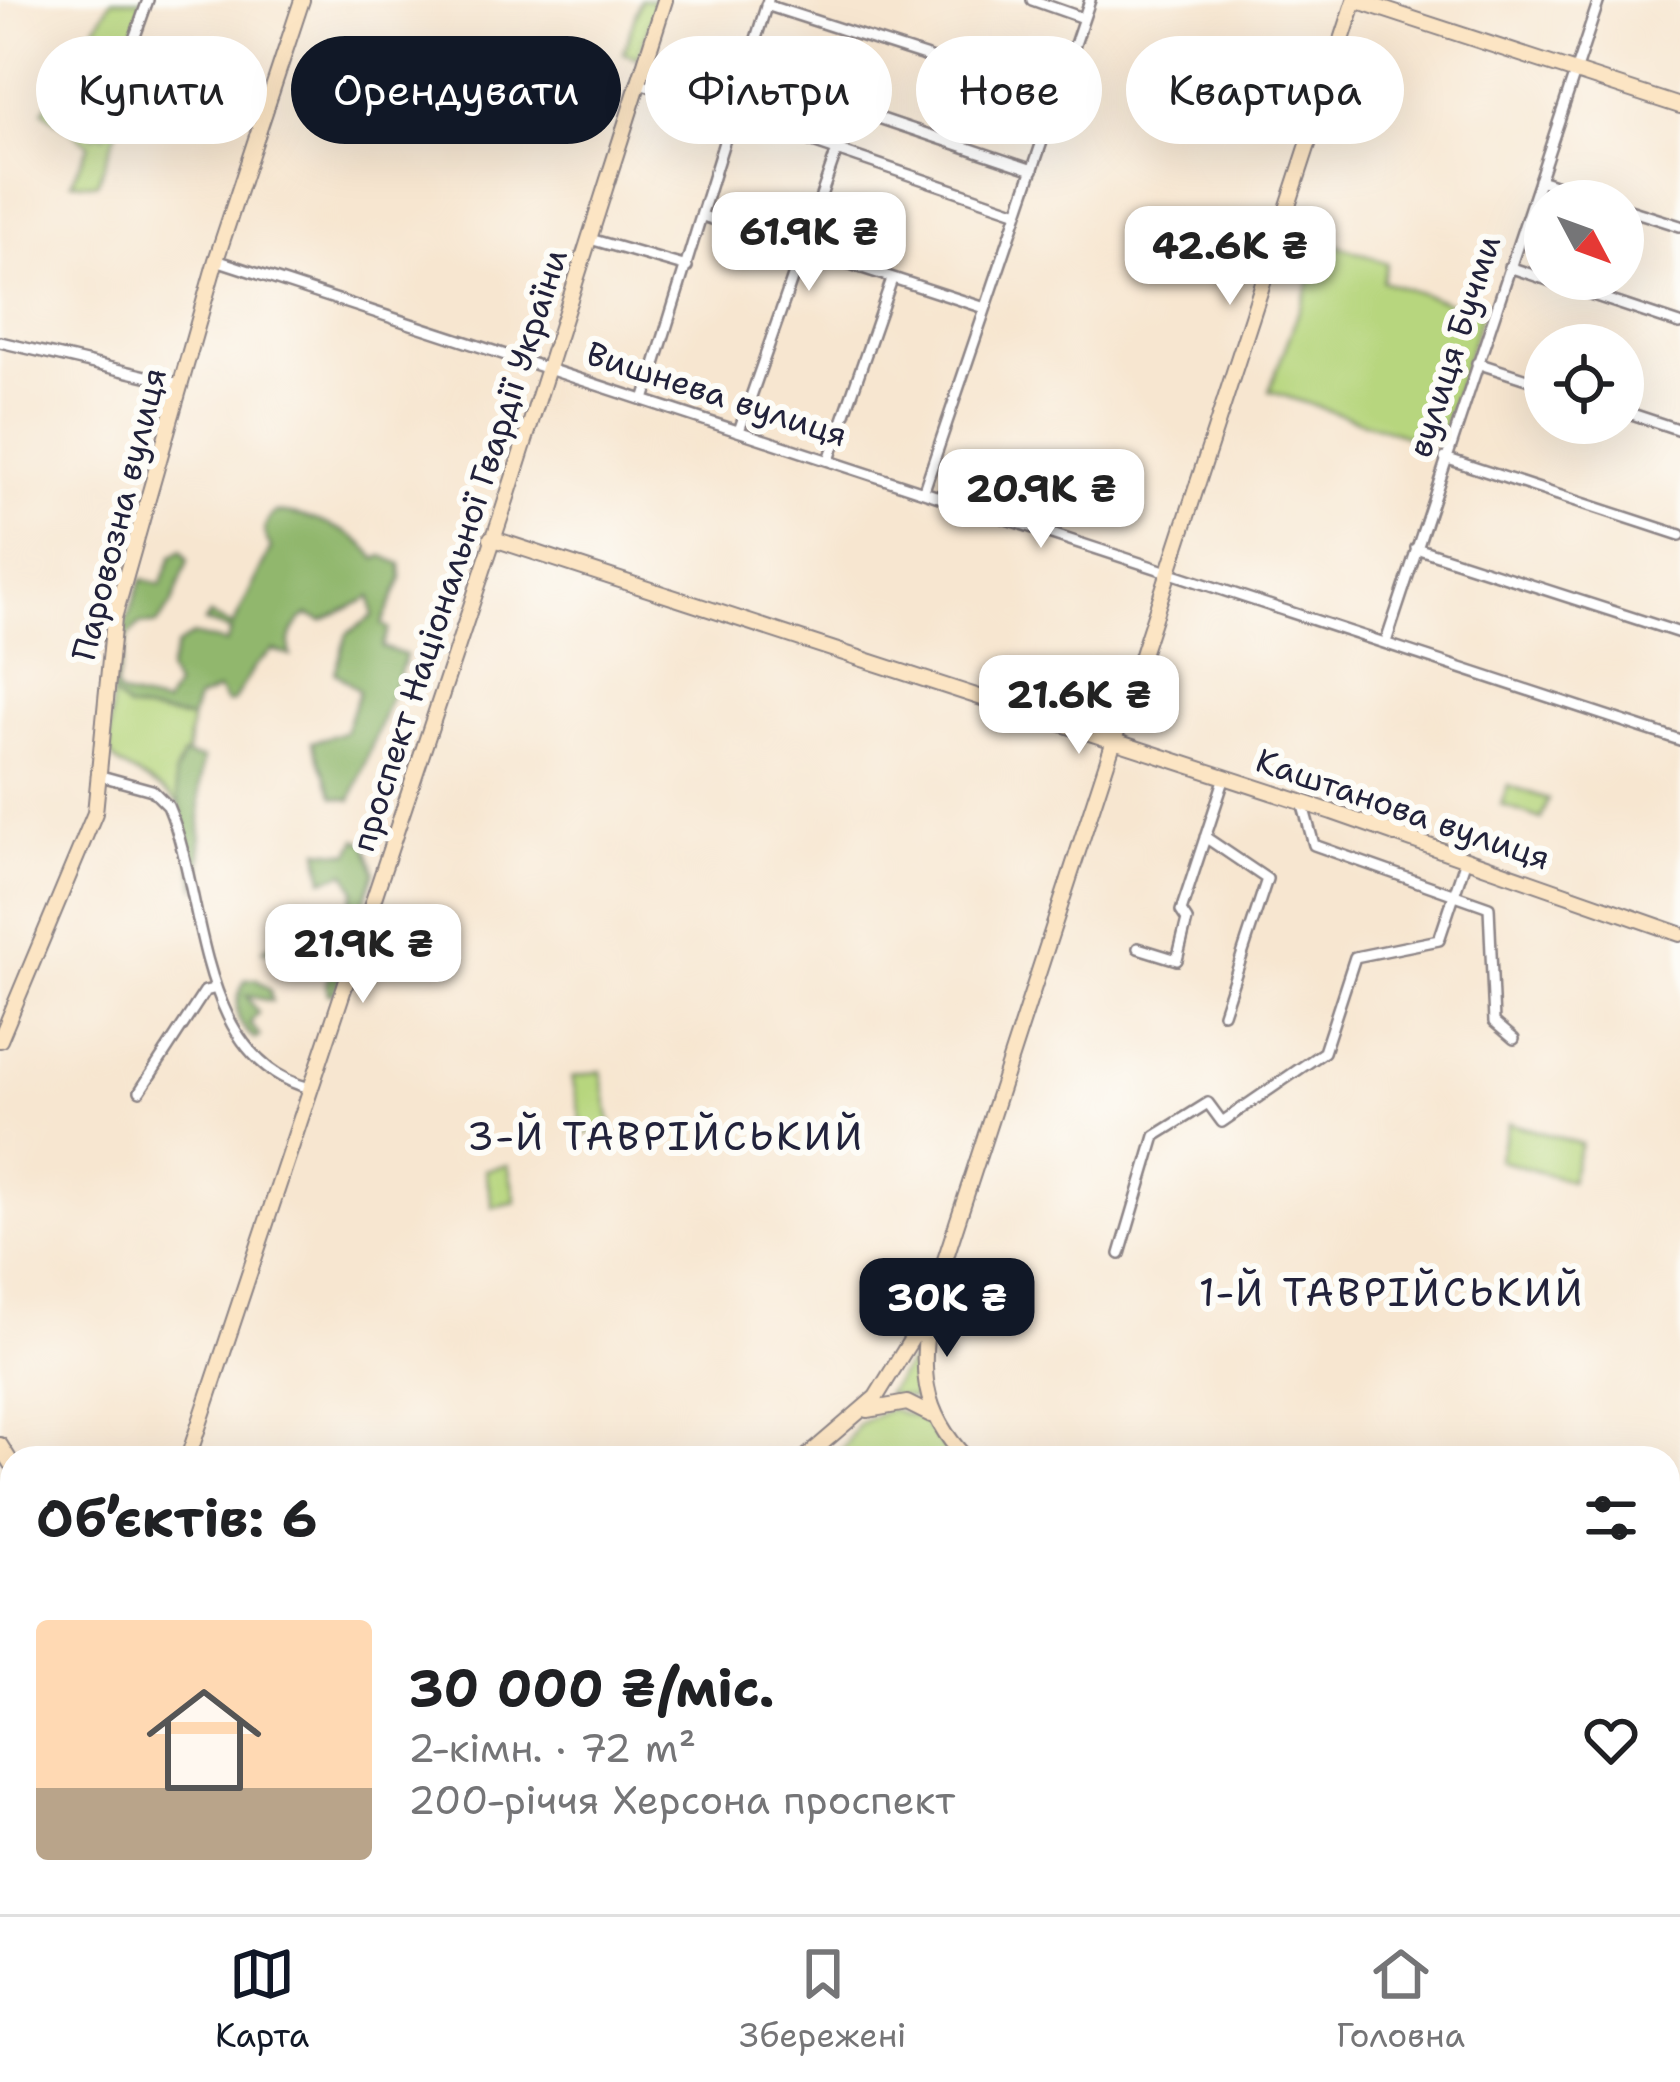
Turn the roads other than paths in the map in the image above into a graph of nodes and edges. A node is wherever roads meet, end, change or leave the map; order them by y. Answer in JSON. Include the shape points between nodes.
{"nodes":[{"id":1,"x":148,"y":0,"type":"edge"},
{"id":2,"x":302,"y":0,"type":"edge"},
{"id":3,"x":665,"y":0,"type":"edge"},
{"id":4,"x":1032,"y":0,"type":"edge"},
{"id":5,"x":1090,"y":0,"type":"edge"},
{"id":6,"x":1355,"y":0,"type":"edge"},
{"id":7,"x":1599,"y":0,"type":"edge"},
{"id":8,"x":767,"y":2,"type":"edge"},
{"id":9,"x":1084,"y":18,"type":"junction"},
{"id":10,"x":135,"y":36,"type":"edge"},
{"id":11,"x":757,"y":36,"type":"edge"},
{"id":12,"x":1078,"y":36,"type":"edge"},
{"id":13,"x":916,"y":52,"type":"edge"},
{"id":14,"x":1574,"y":72,"type":"junction"},
{"id":15,"x":640,"y":83,"type":"junction"},
{"id":16,"x":645,"y":85,"type":"edge"},
{"id":17,"x":1680,"y":106,"type":"edge"},
{"id":18,"x":892,"y":122,"type":"edge"},
{"id":19,"x":725,"y":144,"type":"edge"},
{"id":20,"x":829,"y":144,"type":"edge"},
{"id":21,"x":1042,"y":144,"type":"edge"},
{"id":22,"x":838,"y":147,"type":"junction"},
{"id":23,"x":1033,"y":170,"type":"junction"},
{"id":24,"x":1539,"y":180,"type":"edge"},
{"id":25,"x":1018,"y":212,"type":"junction"},
{"id":26,"x":1644,"y":215,"type":"edge"},
{"id":27,"x":703,"y":216,"type":"junction"},
{"id":28,"x":1524,"y":224,"type":"edge"},
{"id":29,"x":1680,"y":226,"type":"edge"},
{"id":30,"x":590,"y":239,"type":"junction"},
{"id":31,"x":801,"y":247,"type":"junction"},
{"id":32,"x":216,"y":260,"type":"junction"},
{"id":33,"x":687,"y":267,"type":"junction"},
{"id":34,"x":1509,"y":267,"type":"junction"},
{"id":35,"x":892,"y":279,"type":"junction"},
{"id":36,"x":985,"y":308,"type":"junction"},
{"id":37,"x":1680,"y":324,"type":"edge"},
{"id":38,"x":0,"y":342,"type":"edge"},
{"id":39,"x":1477,"y":363,"type":"junction"},
{"id":40,"x":548,"y":368,"type":"junction"},
{"id":41,"x":1524,"y":378,"type":"edge"},
{"id":42,"x":180,"y":384,"type":"junction"},
{"id":43,"x":644,"y":400,"type":"junction"},
{"id":44,"x":1644,"y":418,"type":"edge"},
{"id":45,"x":740,"y":428,"type":"junction"},
{"id":46,"x":1680,"y":430,"type":"edge"},
{"id":47,"x":830,"y":457,"type":"junction"},
{"id":48,"x":1445,"y":458,"type":"junction"},
{"id":49,"x":924,"y":490,"type":"junction"},
{"id":50,"x":1680,"y":536,"type":"edge"},
{"id":51,"x":491,"y":538,"type":"junction"},
{"id":52,"x":1416,"y":548,"type":"junction"},
{"id":53,"x":1171,"y":570,"type":"junction"},
{"id":54,"x":1680,"y":633,"type":"edge"},
{"id":55,"x":1385,"y":642,"type":"junction"},
{"id":56,"x":1680,"y":740,"type":"edge"},
{"id":57,"x":1113,"y":743,"type":"junction"},
{"id":58,"x":101,"y":776,"type":"junction"},
{"id":59,"x":1225,"y":777,"type":"junction"},
{"id":60,"x":1302,"y":802,"type":"junction"},
{"id":61,"x":1205,"y":837,"type":"junction"},
{"id":62,"x":1466,"y":859,"type":"junction"},
{"id":63,"x":1454,"y":895,"type":"junction"},
{"id":64,"x":1680,"y":934,"type":"edge"},
{"id":65,"x":1138,"y":948,"type":"dead end"},
{"id":66,"x":213,"y":989,"type":"junction"},
{"id":67,"x":1222,"y":1012,"type":"dead end"},
{"id":68,"x":1514,"y":1039,"type":"dead end"},
{"id":69,"x":0,"y":1040,"type":"edge"},
{"id":70,"x":310,"y":1088,"type":"junction"},
{"id":71,"x":140,"y":1091,"type":"dead end"},
{"id":72,"x":1120,"y":1254,"type":"dead end"},
{"id":73,"x":930,"y":1306,"type":"junction"},
{"id":74,"x":856,"y":1416,"type":"junction"},
{"id":75,"x":935,"y":1418,"type":"junction"},
{"id":76,"x":841,"y":1431,"type":"junction"},
{"id":77,"x":192,"y":1446,"type":"edge"},
{"id":78,"x":821,"y":1446,"type":"edge"},
{"id":79,"x":834,"y":1446,"type":"edge"},
{"id":80,"x":955,"y":1446,"type":"edge"}],
"edges":[{"from":1,"to":10,"type":"street"},
{"from":2,"to":32,"type":"street","name":"Паровозна вулиця"},
{"from":3,"to":15,"type":"street","name":"проспект Національної Гвардії України"},
{"from":4,"to":9,"type":"street"},
{"from":5,"to":9,"type":"street"},
{"from":6,"to":14,"type":"street"},
{"from":6,"to":53,"type":"street"},
{"from":7,"to":14,"type":"street","name":"вулиця Бучми"},
{"from":8,"to":11,"type":"street"},
{"from":8,"to":13,"type":"street"},
{"from":9,"to":12,"type":"street"},
{"from":14,"to":17,"type":"street"},
{"from":14,"to":24,"type":"street","name":"вулиця Бучми"},
{"from":15,"to":16,"type":"street"},
{"from":15,"to":30,"type":"street","name":"проспект Національної Гвардії України"},
{"from":18,"to":23,"type":"street"},
{"from":19,"to":27,"type":"street"},
{"from":20,"to":22,"type":"street"},
{"from":21,"to":23,"type":"street"},
{"from":22,"to":25,"type":"street"},
{"from":22,"to":31,"type":"street"},
{"from":23,"to":25,"type":"street"},
{"from":25,"to":36,"type":"street"},
{"from":26,"to":29,"type":"street"},
{"from":27,"to":31,"type":"street"},
{"from":27,"to":33,"type":"street"},
{"from":28,"to":34,"type":"street","name":"вулиця Бучми"},
{"from":30,"to":33,"type":"street"},
{"from":30,"to":40,"type":"street","name":"проспект Національної Гвардії України"},
{"from":31,"to":35,"type":"street"},
{"from":31,"to":45,"type":"street"},
{"from":32,"to":40,"type":"street","name":"Вишнева вулиця"},
{"from":32,"to":42,"type":"street","name":"Паровозна вулиця"},
{"from":33,"to":43,"type":"street"},
{"from":34,"to":37,"type":"street"},
{"from":34,"to":39,"type":"street","name":"вулиця Бучми"},
{"from":35,"to":36,"type":"street"},
{"from":35,"to":47,"type":"street"},
{"from":36,"to":49,"type":"street"},
{"from":38,"to":42,"type":"street"},
{"from":39,"to":41,"type":"street"},
{"from":39,"to":48,"type":"street","name":"вулиця Бучми"},
{"from":40,"to":43,"type":"street","name":"Вишнева вулиця"},
{"from":40,"to":51,"type":"street","name":"проспект Національної Гвардії України"},
{"from":42,"to":58,"type":"street","name":"Паровозна вулиця","via":[[114,618]]},
{"from":43,"to":45,"type":"street","name":"Вишнева вулиця"},
{"from":44,"to":46,"type":"street"},
{"from":45,"to":47,"type":"street","name":"Вишнева вулиця"},
{"from":47,"to":49,"type":"street","name":"Вишнева вулиця"},
{"from":48,"to":50,"type":"street"},
{"from":48,"to":52,"type":"street","name":"вулиця Бучми"},
{"from":49,"to":53,"type":"street","name":"Вишнева вулиця"},
{"from":51,"to":57,"type":"street","name":"Каштанова вулиця"},
{"from":51,"to":70,"type":"street","name":"проспект Національної Гвардії України"},
{"from":52,"to":54,"type":"street"},
{"from":52,"to":55,"type":"street","name":"вулиця Бучми"},
{"from":53,"to":55,"type":"street","name":"Вишнева вулиця"},
{"from":53,"to":57,"type":"street"},
{"from":55,"to":56,"type":"street","name":"Вишнева вулиця"},
{"from":57,"to":59,"type":"street","name":"Каштанова вулиця"},
{"from":57,"to":73,"type":"street"},
{"from":58,"to":66,"type":"street","via":[[152,790],[168,806]]},
{"from":58,"to":69,"type":"street","name":"Паровозна вулиця","via":[[90,829]]},
{"from":59,"to":60,"type":"street","name":"Каштанова вулиця"},
{"from":59,"to":61,"type":"street"},
{"from":60,"to":62,"type":"street","name":"Каштанова вулиця"},
{"from":60,"to":63,"type":"street","via":[[1314,845]]},
{"from":61,"to":65,"type":"street","via":[[1180,911],[1187,920],[1177,960]]},
{"from":61,"to":67,"type":"street","via":[[1267,878]]},
{"from":62,"to":63,"type":"street"},
{"from":62,"to":64,"type":"street","name":"Каштанова вулиця"},
{"from":63,"to":68,"type":"street","via":[[1489,907],[1494,1022]]},
{"from":63,"to":72,"type":"street","via":[[1439,940],[1354,957],[1324,1052],[1222,1122],[1208,1103],[1156,1136]]},
{"from":66,"to":70,"type":"street","via":[[263,1061],[284,1081]]},
{"from":66,"to":71,"type":"street"},
{"from":70,"to":77,"type":"street","name":"проспект Національної Гвардії України"},
{"from":73,"to":74,"type":"street","via":[[904,1359]]},
{"from":73,"to":75,"type":"street","via":[[921,1370]]},
{"from":74,"to":75,"type":"street","via":[[907,1402]]},
{"from":74,"to":76,"type":"street"},
{"from":75,"to":80,"type":"street"},
{"from":76,"to":78,"type":"street"},
{"from":76,"to":79,"type":"street"}]}
